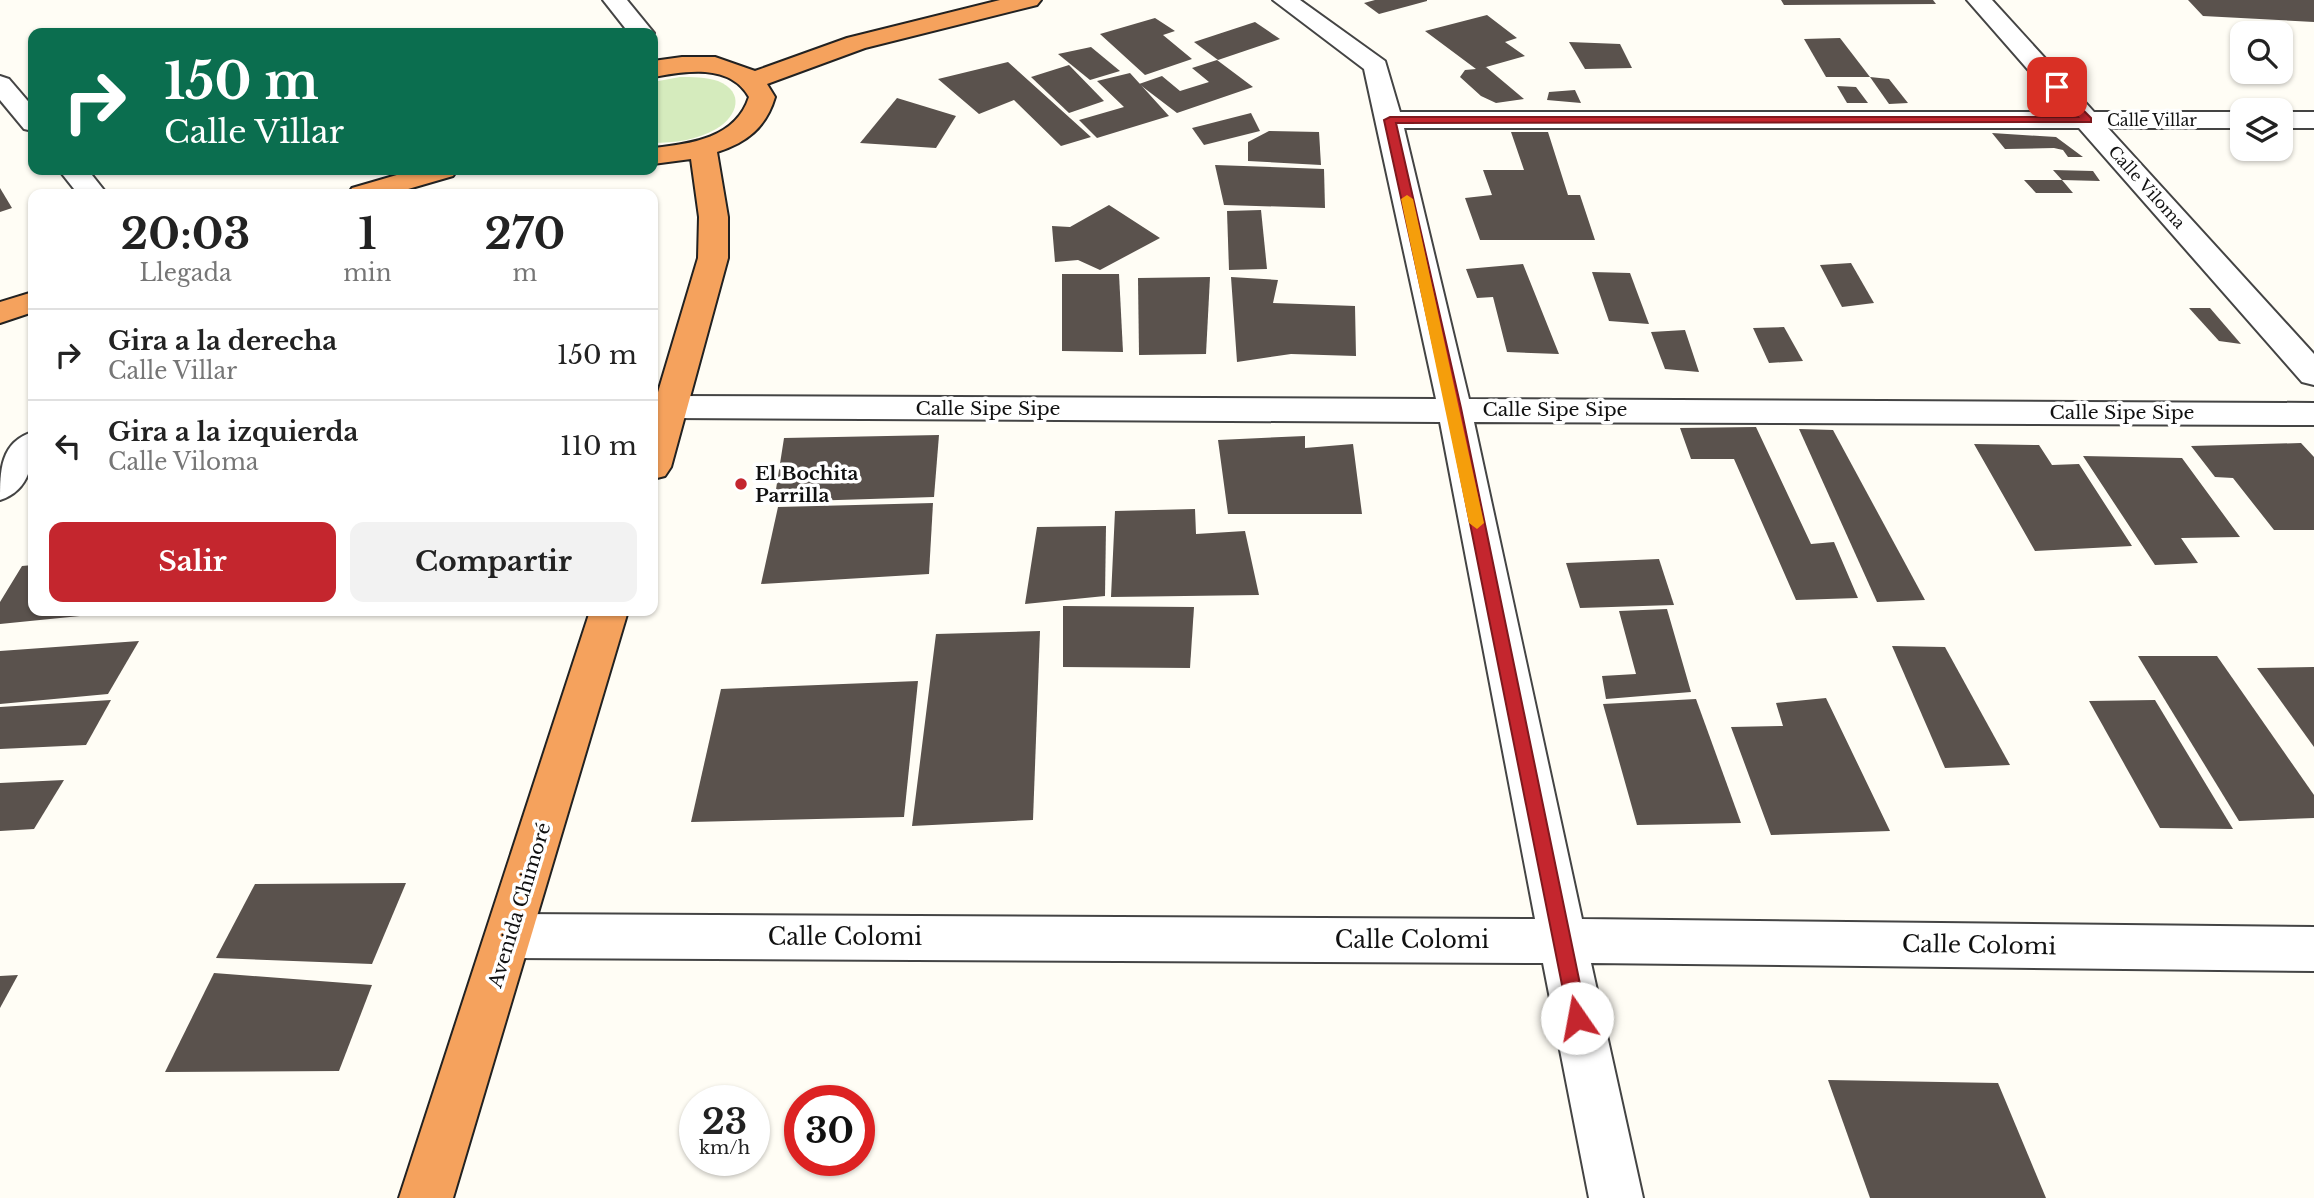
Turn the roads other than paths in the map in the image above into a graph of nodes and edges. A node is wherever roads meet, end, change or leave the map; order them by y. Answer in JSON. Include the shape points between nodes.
{"nodes":[{"id":1,"x":615,"y":0,"type":"edge"},
{"id":2,"x":1029,"y":0,"type":"edge"},
{"id":3,"x":1285,"y":0,"type":"edge"},
{"id":4,"x":1979,"y":0,"type":"edge"},
{"id":5,"x":638,"y":28,"type":"edge"},
{"id":6,"x":658,"y":64,"type":"edge"},
{"id":7,"x":753,"y":80,"type":"junction"},
{"id":8,"x":0,"y":84,"type":"edge"},
{"id":9,"x":28,"y":117,"type":"edge"},
{"id":10,"x":1390,"y":120,"type":"junction"},
{"id":11,"x":2087,"y":120,"type":"junction"},
{"id":12,"x":2230,"y":120,"type":"edge"},
{"id":13,"x":2293,"y":120,"type":"edge"},
{"id":14,"x":2314,"y":120,"type":"edge"},
{"id":15,"x":702,"y":148,"type":"junction"},
{"id":16,"x":658,"y":155,"type":"edge"},
{"id":17,"x":77,"y":175,"type":"edge"},
{"id":18,"x":426,"y":175,"type":"edge"},
{"id":19,"x":89,"y":189,"type":"edge"},
{"id":20,"x":379,"y":189,"type":"edge"},
{"id":21,"x":28,"y":304,"type":"edge"},
{"id":22,"x":0,"y":313,"type":"edge"},
{"id":23,"x":2314,"y":374,"type":"edge"},
{"id":24,"x":671,"y":407,"type":"junction"},
{"id":25,"x":1454,"y":408,"type":"junction"},
{"id":26,"x":2314,"y":414,"type":"edge"},
{"id":27,"x":658,"y":450,"type":"edge"},
{"id":28,"x":28,"y":451,"type":"edge"},
{"id":29,"x":0,"y":487,"type":"edge"},
{"id":30,"x":607,"y":616,"type":"edge"},
{"id":31,"x":510,"y":936,"type":"junction"},
{"id":32,"x":1561,"y":941,"type":"junction"},
{"id":33,"x":2314,"y":948,"type":"edge"},
{"id":34,"x":426,"y":1198,"type":"edge"},
{"id":35,"x":1616,"y":1198,"type":"edge"}],
"edges":[{"from":1,"to":5,"type":"street"},
{"from":2,"to":7,"type":"highway","via":[[856,43]]},
{"from":3,"to":10,"type":"street","via":[[1376,66]]},
{"from":4,"to":11,"type":"street","name":"Calle Viloma"},
{"from":6,"to":7,"type":"highway","via":[[713,65]]},
{"from":7,"to":15,"type":"highway","via":[[762,97],[756,116],[734,134]]},
{"from":8,"to":9,"type":"street"},
{"from":10,"to":11,"type":"street","name":"Calle Villar"},
{"from":10,"to":25,"type":"street"},
{"from":11,"to":12,"type":"street","name":"Calle Villar"},
{"from":11,"to":23,"type":"street","name":"Calle Viloma"},
{"from":13,"to":14,"type":"street"},
{"from":15,"to":16,"type":"highway"},
{"from":15,"to":24,"type":"highway","via":[[716,229],[713,258]]},
{"from":17,"to":19,"type":"street"},
{"from":18,"to":20,"type":"highway"},
{"from":21,"to":22,"type":"highway"},
{"from":24,"to":25,"type":"street","name":"Calle Sipe Sipe"},
{"from":24,"to":27,"type":"highway"},
{"from":25,"to":26,"type":"street","name":"Calle Sipe Sipe"},
{"from":25,"to":32,"type":"street"},
{"from":28,"to":29,"type":"street"},
{"from":30,"to":31,"type":"highway","name":"Avenida Chimoré"},
{"from":31,"to":32,"type":"street","name":"Calle Colomi"},
{"from":31,"to":34,"type":"highway","name":"Avenida Chimoré"},
{"from":32,"to":33,"type":"street","name":"Calle Colomi"},
{"from":32,"to":35,"type":"street"}]}
